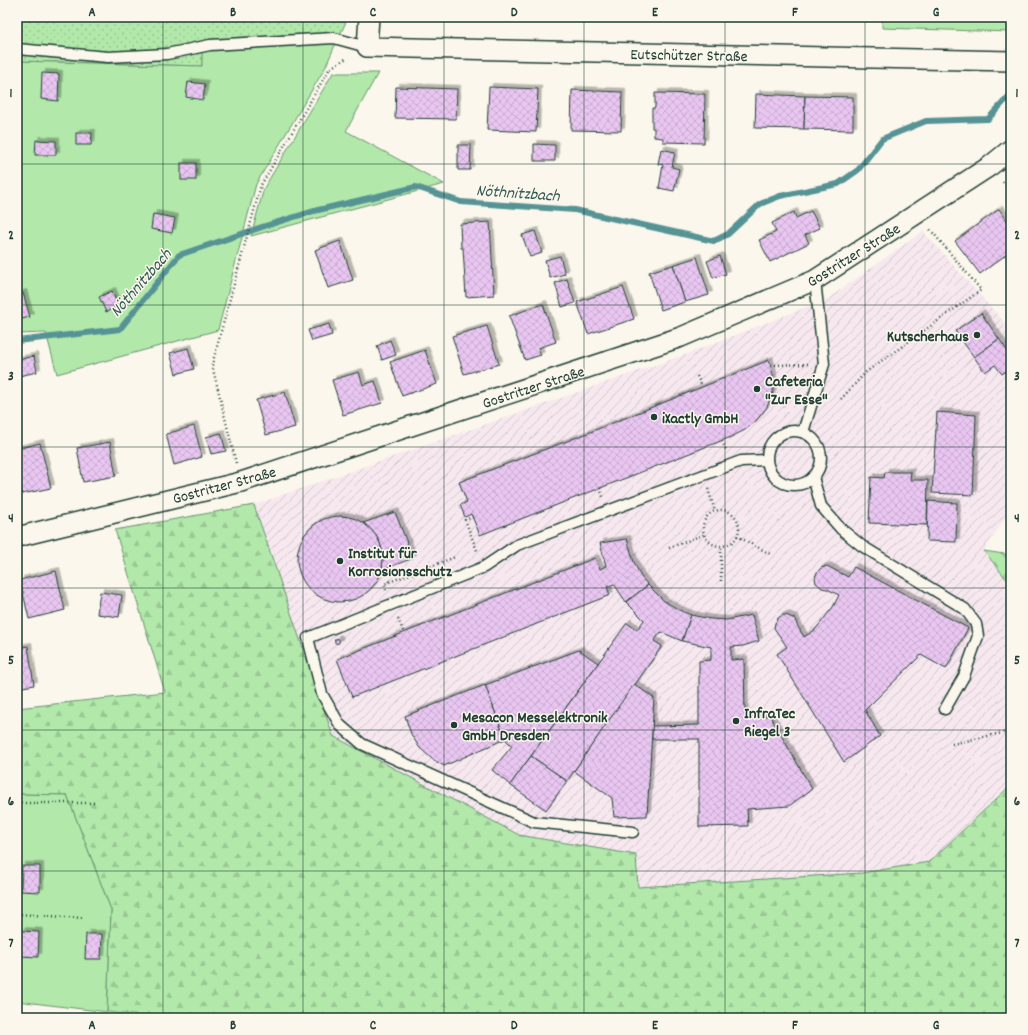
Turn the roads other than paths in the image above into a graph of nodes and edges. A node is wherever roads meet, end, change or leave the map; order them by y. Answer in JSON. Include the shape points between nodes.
{"nodes":[{"id":1,"x":369,"y":17,"type":"edge"},
{"id":2,"x":367,"y":47,"type":"junction"},
{"id":3,"x":17,"y":50,"type":"edge"},
{"id":4,"x":1011,"y":61,"type":"edge"},
{"id":5,"x":1011,"y":149,"type":"edge"},
{"id":6,"x":816,"y":280,"type":"junction"},
{"id":7,"x":803,"y":432,"type":"junction"},
{"id":8,"x":767,"y":460,"type":"junction"},
{"id":9,"x":813,"y":477,"type":"junction"},
{"id":10,"x":17,"y":536,"type":"edge"},
{"id":11,"x":945,"y":709,"type":"dead end"},
{"id":12,"x":633,"y":832,"type":"dead end"}],
"edges":[{"from":1,"to":2,"type":"street"},
{"from":2,"to":3,"type":"lane","via":[[334,38],[210,45],[167,54],[108,58]]},
{"from":2,"to":4,"type":"street","name":"Eutschützer Straße"},
{"from":5,"to":6,"type":"street","name":"Gostritzer Straße","via":[[990,166]]},
{"from":6,"to":7,"type":"lane","via":[[824,364]]},
{"from":6,"to":10,"type":"street","name":"Gostritzer Straße","via":[[681,337],[241,482]]},
{"from":7,"to":8,"type":"lane","via":[[786,432],[778,436],[768,451]]},
{"from":7,"to":9,"type":"lane","via":[[811,436],[821,452],[819,470]]},
{"from":8,"to":9,"type":"lane","via":[[774,476],[788,484],[802,484]]},
{"from":8,"to":12,"type":"lane","via":[[741,461],[517,545],[484,567],[308,638],[322,694],[340,725],[362,744],[534,822]]},
{"from":9,"to":11,"type":"lane","via":[[821,506],[840,529],[862,546],[965,609],[976,624],[978,636],[964,676]]}]}
